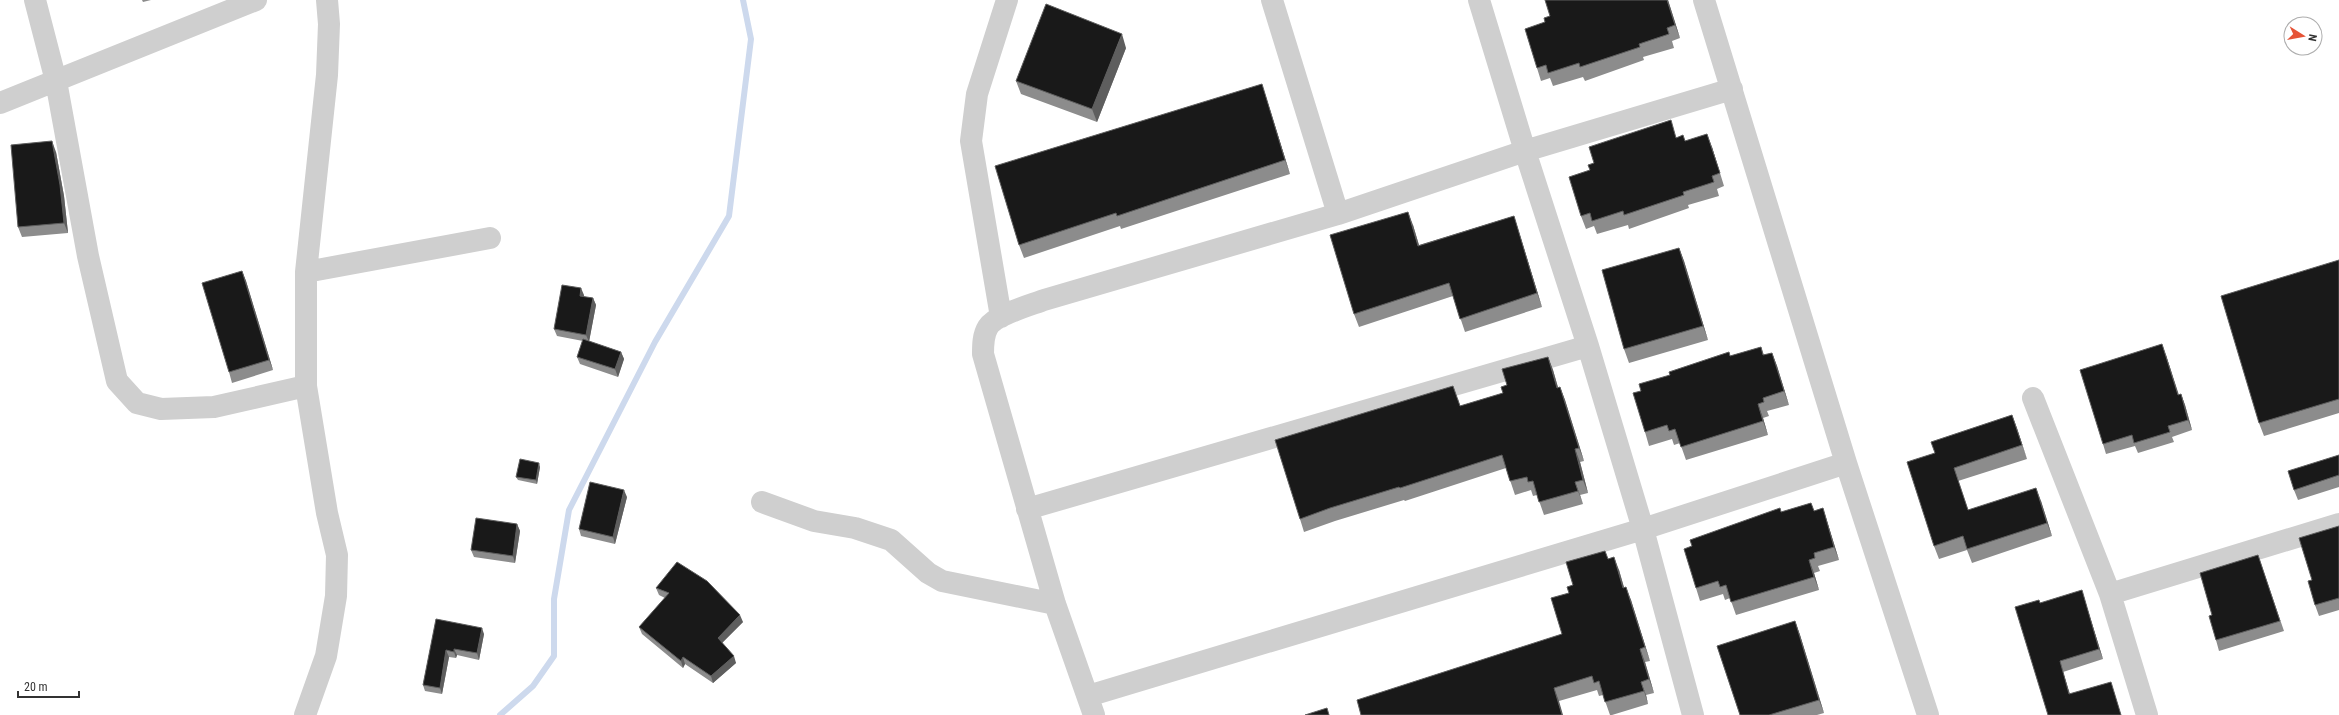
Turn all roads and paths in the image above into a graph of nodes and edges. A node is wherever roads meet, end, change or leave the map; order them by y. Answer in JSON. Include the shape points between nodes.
{"nodes":[{"id":1,"x":35,"y":0,"type":"edge"},
{"id":2,"x":256,"y":0,"type":"edge"},
{"id":3,"x":327,"y":0,"type":"edge"},
{"id":4,"x":1007,"y":0,"type":"edge"},
{"id":5,"x":1272,"y":0,"type":"edge"},
{"id":6,"x":1479,"y":0,"type":"edge"},
{"id":7,"x":1704,"y":0,"type":"edge"},
{"id":8,"x":56,"y":81,"type":"junction"},
{"id":9,"x":1732,"y":89,"type":"junction"},
{"id":10,"x":0,"y":103,"type":"edge"},
{"id":11,"x":1525,"y":151,"type":"junction"},
{"id":12,"x":1338,"y":214,"type":"junction"},
{"id":13,"x":490,"y":238,"type":"dead end"},
{"id":14,"x":306,"y":272,"type":"junction"},
{"id":15,"x":1001,"y":317,"type":"junction"},
{"id":16,"x":1588,"y":346,"type":"junction"},
{"id":17,"x":306,"y":386,"type":"junction"},
{"id":18,"x":2033,"y":398,"type":"dead end"},
{"id":19,"x":1846,"y":463,"type":"junction"},
{"id":20,"x":762,"y":502,"type":"dead end"},
{"id":21,"x":1027,"y":509,"type":"junction"},
{"id":22,"x":2339,"y":524,"type":"edge"},
{"id":23,"x":1642,"y":529,"type":"junction"},
{"id":24,"x":2110,"y":594,"type":"junction"},
{"id":25,"x":1055,"y":604,"type":"junction"},
{"id":26,"x":1091,"y":706,"type":"edge"},
{"id":27,"x":305,"y":715,"type":"edge"},
{"id":28,"x":1693,"y":715,"type":"edge"},
{"id":29,"x":1928,"y":715,"type":"edge"},
{"id":30,"x":2146,"y":715,"type":"edge"}],
"edges":[{"from":1,"to":8,"type":"street"},
{"from":2,"to":8,"type":"street"},
{"from":3,"to":14,"type":"street","via":[[327,75]]},
{"from":4,"to":15,"type":"street","via":[[977,94],[971,141]]},
{"from":5,"to":12,"type":"street"},
{"from":6,"to":11,"type":"street"},
{"from":7,"to":9,"type":"street"},
{"from":8,"to":10,"type":"street"},
{"from":8,"to":17,"type":"street","via":[[88,256],[117,381],[137,403],[161,409],[214,407]]},
{"from":9,"to":11,"type":"street"},
{"from":9,"to":19,"type":"street"},
{"from":11,"to":12,"type":"street"},
{"from":11,"to":16,"type":"street"},
{"from":12,"to":15,"type":"street","via":[[1044,300]]},
{"from":13,"to":14,"type":"street"},
{"from":14,"to":17,"type":"street"},
{"from":15,"to":21,"type":"street","via":[[988,325],[982,354]]},
{"from":16,"to":21,"type":"street"},
{"from":16,"to":23,"type":"street"},
{"from":17,"to":27,"type":"street","via":[[327,513],[337,555],[336,596],[326,656]]},
{"from":18,"to":24,"type":"street"},
{"from":19,"to":23,"type":"street"},
{"from":19,"to":29,"type":"street"},
{"from":20,"to":25,"type":"street","via":[[814,521],[855,528],[891,540],[928,573],[942,581]]},
{"from":21,"to":25,"type":"street"},
{"from":22,"to":24,"type":"street"},
{"from":23,"to":26,"type":"street"},
{"from":23,"to":28,"type":"street"},
{"from":24,"to":30,"type":"street"},
{"from":25,"to":26,"type":"street"}]}
